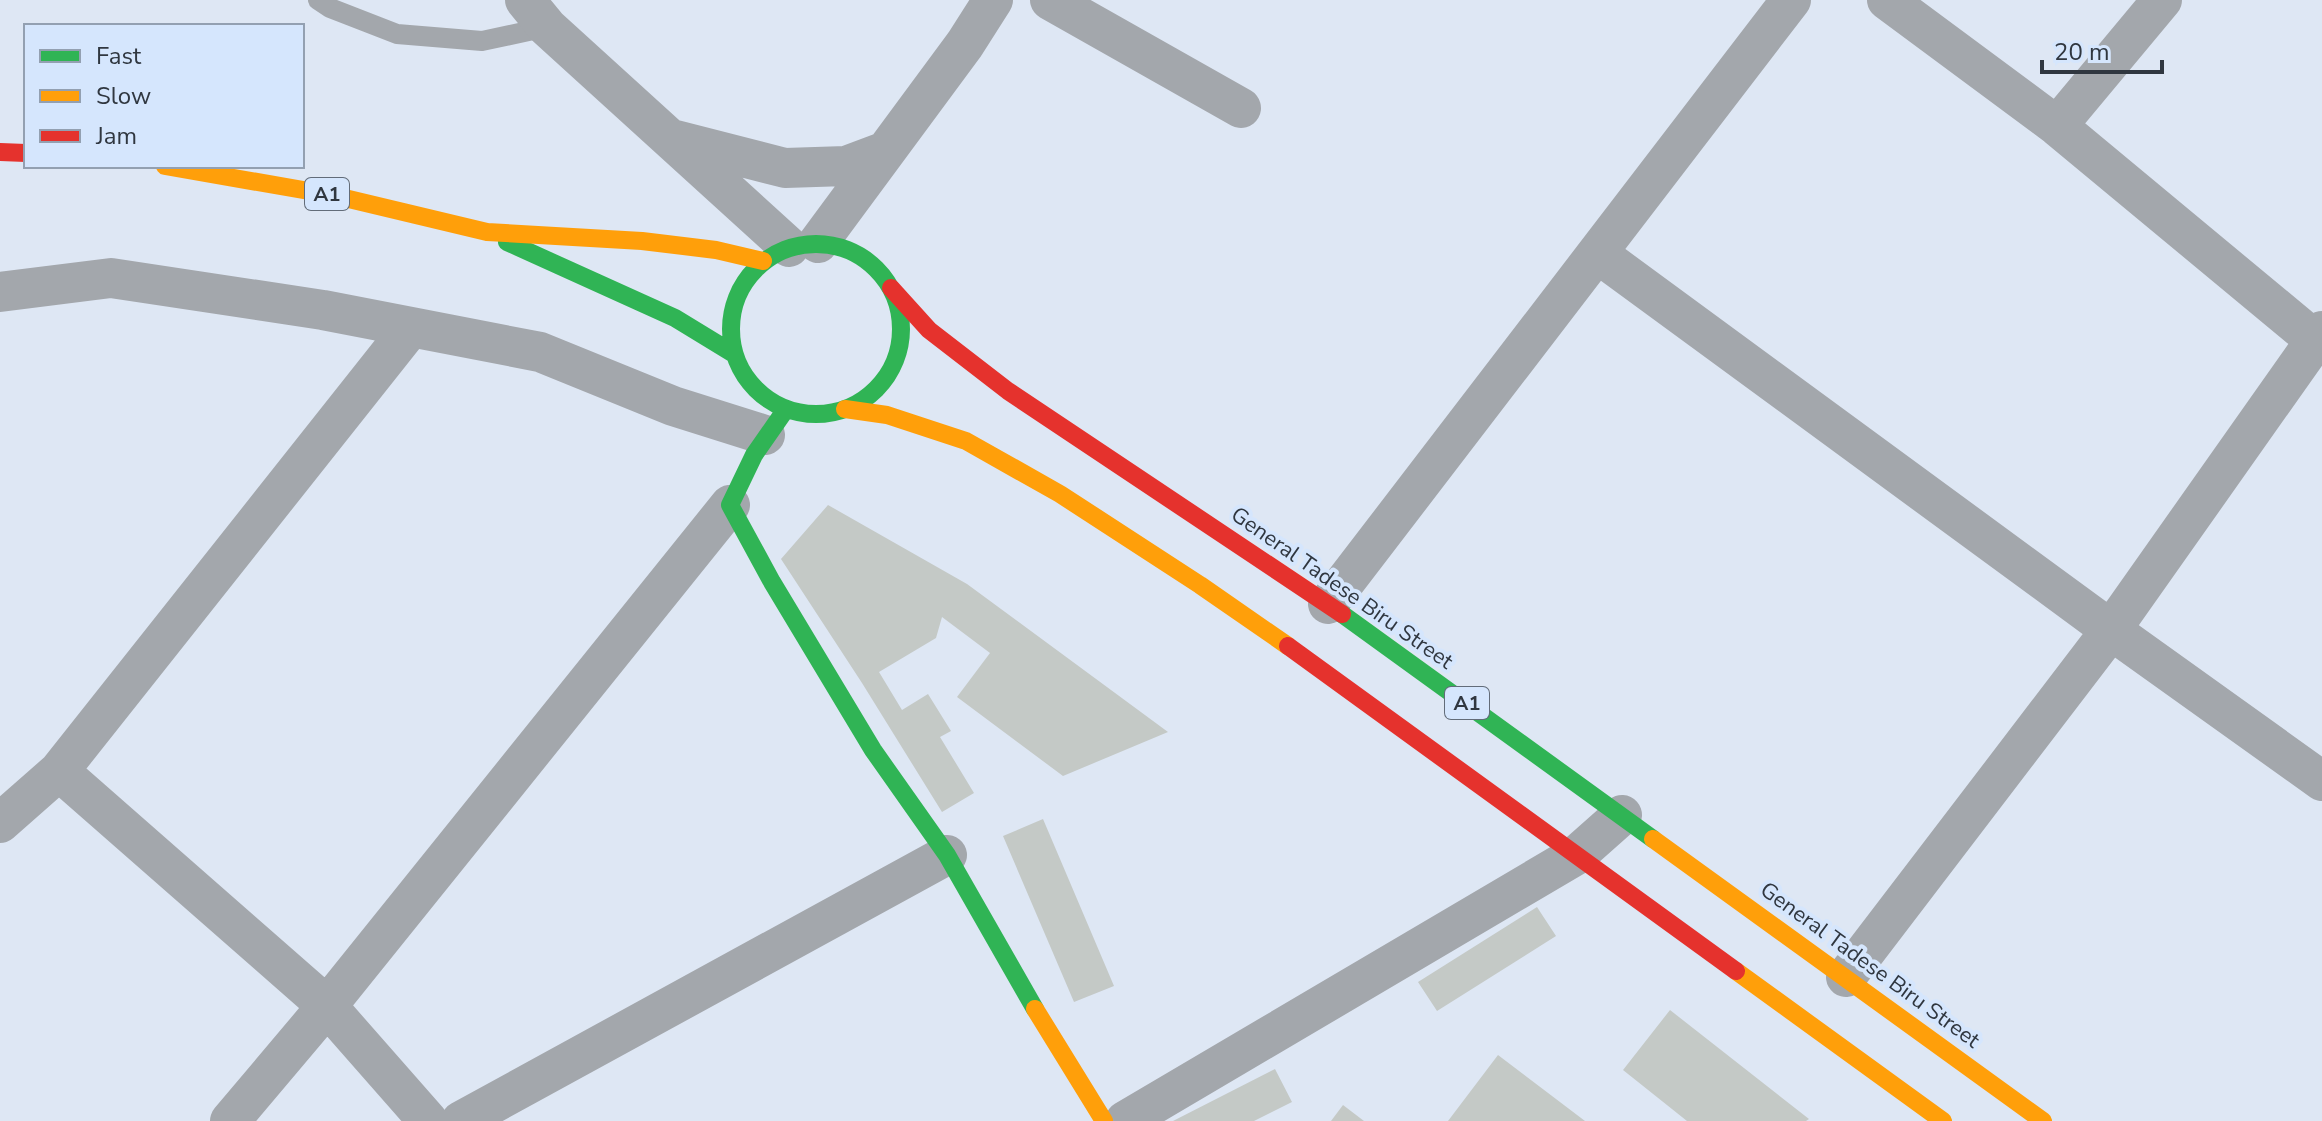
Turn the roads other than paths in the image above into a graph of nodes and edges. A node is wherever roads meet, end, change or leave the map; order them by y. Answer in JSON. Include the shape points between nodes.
{"nodes":[{"id":1,"x":318,"y":0,"type":"edge"},
{"id":2,"x":993,"y":0,"type":"edge"},
{"id":3,"x":1050,"y":0,"type":"edge"},
{"id":4,"x":1791,"y":0,"type":"edge"},
{"id":5,"x":1887,"y":0,"type":"edge"},
{"id":6,"x":2162,"y":0,"type":"edge"},
{"id":7,"x":536,"y":13,"type":"edge"},
{"id":8,"x":1241,"y":108,"type":"dead end"},
{"id":9,"x":2057,"y":126,"type":"junction"},
{"id":10,"x":672,"y":139,"type":"junction"},
{"id":11,"x":886,"y":151,"type":"junction"},
{"id":12,"x":0,"y":152,"type":"edge"},
{"id":13,"x":24,"y":153,"type":"edge"},
{"id":14,"x":177,"y":168,"type":"edge"},
{"id":15,"x":487,"y":232,"type":"junction"},
{"id":16,"x":790,"y":250,"type":"junction"},
{"id":17,"x":1597,"y":253,"type":"junction"},
{"id":18,"x":891,"y":288,"type":"junction"},
{"id":19,"x":0,"y":292,"type":"edge"},
{"id":20,"x":411,"y":327,"type":"junction"},
{"id":21,"x":2319,"y":339,"type":"edge"},
{"id":22,"x":734,"y":354,"type":"junction"},
{"id":23,"x":845,"y":409,"type":"junction"},
{"id":24,"x":776,"y":422,"type":"junction"},
{"id":25,"x":730,"y":505,"type":"junction"},
{"id":26,"x":1328,"y":604,"type":"junction"},
{"id":27,"x":2111,"y":630,"type":"junction"},
{"id":28,"x":59,"y":771,"type":"junction"},
{"id":29,"x":2322,"y":781,"type":"edge"},
{"id":30,"x":4,"y":811,"type":"edge"},
{"id":31,"x":1622,"y":815,"type":"junction"},
{"id":32,"x":1578,"y":854,"type":"junction"},
{"id":33,"x":947,"y":855,"type":"junction"},
{"id":34,"x":1846,"y":977,"type":"junction"},
{"id":35,"x":327,"y":1006,"type":"junction"},
{"id":36,"x":1922,"y":1117,"type":"edge"},
{"id":37,"x":230,"y":1121,"type":"edge"},
{"id":38,"x":428,"y":1121,"type":"edge"},
{"id":39,"x":461,"y":1121,"type":"edge"},
{"id":40,"x":1104,"y":1121,"type":"edge"},
{"id":41,"x":1125,"y":1121,"type":"edge"},
{"id":42,"x":2043,"y":1121,"type":"edge"}],
"edges":[{"from":1,"to":7,"type":"lane","via":[[397,34],[482,41]]},
{"from":2,"to":11,"type":"street"},
{"from":3,"to":8,"type":"street"},
{"from":4,"to":17,"type":"street"},
{"from":5,"to":9,"type":"street"},
{"from":6,"to":9,"type":"street"},
{"from":7,"to":10,"type":"street"},
{"from":9,"to":21,"type":"street"},
{"from":10,"to":11,"type":"street","via":[[785,168],[846,166]]},
{"from":10,"to":16,"type":"street"},
{"from":11,"to":16,"type":"street"},
{"from":12,"to":13,"type":"main road"},
{"from":14,"to":15,"type":"main road","number":"A1","via":[[332,195]]},
{"from":15,"to":16,"type":"main road","number":"A1","via":[[716,250]]},
{"from":15,"to":22,"type":"main road","number":"A1","via":[[675,318]]},
{"from":16,"to":18,"type":"main road","via":[[847,249],[873,265]]},
{"from":16,"to":22,"type":"main road","via":[[749,276],[738,293],[730,333]]},
{"from":17,"to":26,"type":"street"},
{"from":17,"to":27,"type":"street"},
{"from":18,"to":23,"type":"main road","via":[[900,316],[900,345],[889,372],[870,395]]},
{"from":18,"to":26,"type":"main road","name":"General Tadese Biru Street","number":"A1","via":[[929,330],[1008,391]]},
{"from":19,"to":20,"type":"street","via":[[111,278]]},
{"from":20,"to":24,"type":"street","via":[[540,352],[673,406]]},
{"from":20,"to":28,"type":"street"},
{"from":21,"to":27,"type":"street"},
{"from":22,"to":24,"type":"main road"},
{"from":23,"to":24,"type":"main road"},
{"from":23,"to":32,"type":"main road","number":"A1","via":[[887,415],[966,441],[1060,494],[1200,585]]},
{"from":24,"to":25,"type":"main road","via":[[746,467]]},
{"from":25,"to":33,"type":"main road","via":[[873,750]]},
{"from":25,"to":35,"type":"street"},
{"from":26,"to":31,"type":"main road","name":"General Tadese Biru Street","number":"A1"},
{"from":27,"to":29,"type":"street"},
{"from":27,"to":34,"type":"street"},
{"from":28,"to":30,"type":"street"},
{"from":28,"to":35,"type":"street"},
{"from":31,"to":32,"type":"street"},
{"from":31,"to":34,"type":"main road","name":"General Tadese Biru Street","number":"A1"},
{"from":32,"to":36,"type":"main road","number":"A1"},
{"from":32,"to":41,"type":"street"},
{"from":33,"to":39,"type":"street"},
{"from":33,"to":40,"type":"main road"},
{"from":34,"to":42,"type":"main road","name":"General Tadese Biru Street","number":"A1"},
{"from":35,"to":37,"type":"street"},
{"from":35,"to":38,"type":"street"}]}
